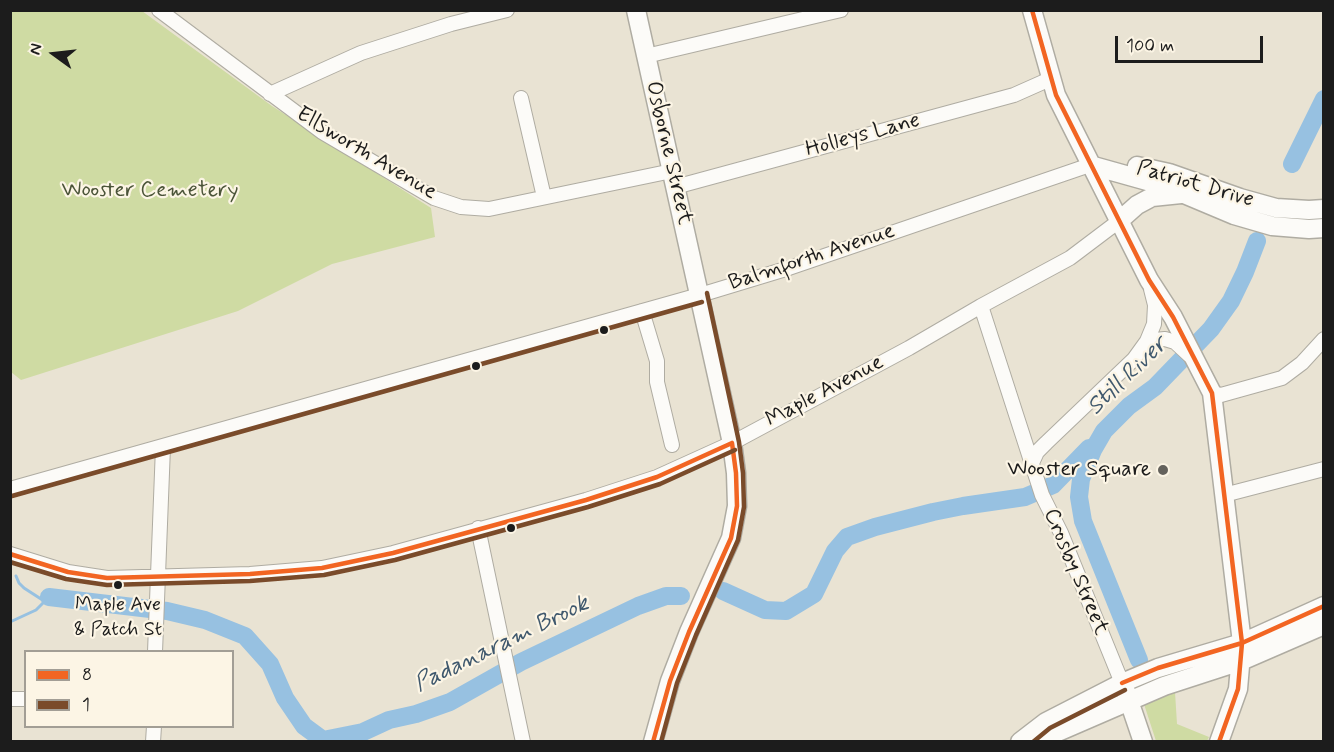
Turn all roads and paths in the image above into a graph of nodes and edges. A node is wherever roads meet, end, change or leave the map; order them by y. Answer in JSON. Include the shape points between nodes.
{"nodes":[{"id":1,"x":159,"y":10,"type":"edge"},
{"id":2,"x":507,"y":10,"type":"edge"},
{"id":3,"x":636,"y":10,"type":"edge"},
{"id":4,"x":841,"y":10,"type":"edge"},
{"id":5,"x":1032,"y":10,"type":"edge"},
{"id":6,"x":646,"y":56,"type":"junction"},
{"id":7,"x":1050,"y":79,"type":"junction"},
{"id":8,"x":270,"y":94,"type":"junction"},
{"id":9,"x":521,"y":98,"type":"dead end"},
{"id":10,"x":1090,"y":165,"type":"junction"},
{"id":11,"x":674,"y":179,"type":"junction"},
{"id":12,"x":1182,"y":194,"type":"junction"},
{"id":13,"x":544,"y":197,"type":"junction"},
{"id":14,"x":1323,"y":209,"type":"edge"},
{"id":15,"x":1119,"y":221,"type":"junction"},
{"id":16,"x":1323,"y":228,"type":"edge"},
{"id":17,"x":1149,"y":280,"type":"junction"},
{"id":18,"x":700,"y":295,"type":"junction"},
{"id":19,"x":981,"y":306,"type":"junction"},
{"id":20,"x":642,"y":311,"type":"junction"},
{"id":21,"x":1178,"y":338,"type":"junction"},
{"id":22,"x":1323,"y":339,"type":"edge"},
{"id":23,"x":1143,"y":348,"type":"junction"},
{"id":24,"x":1212,"y":393,"type":"junction"},
{"id":25,"x":732,"y":443,"type":"junction"},
{"id":26,"x":672,"y":445,"type":"dead end"},
{"id":27,"x":163,"y":447,"type":"junction"},
{"id":28,"x":1033,"y":467,"type":"junction"},
{"id":29,"x":1323,"y":470,"type":"edge"},
{"id":30,"x":10,"y":489,"type":"edge"},
{"id":31,"x":1224,"y":495,"type":"junction"},
{"id":32,"x":478,"y":528,"type":"junction"},
{"id":33,"x":10,"y":549,"type":"edge"},
{"id":34,"x":10,"y":554,"type":"edge"},
{"id":35,"x":30,"y":561,"type":"junction"},
{"id":36,"x":158,"y":577,"type":"junction"},
{"id":37,"x":1323,"y":606,"type":"edge"},
{"id":38,"x":1323,"y":625,"type":"edge"},
{"id":39,"x":155,"y":650,"type":"edge"},
{"id":40,"x":1241,"y":652,"type":"junction"},
{"id":41,"x":1122,"y":682,"type":"junction"},
{"id":42,"x":1131,"y":700,"type":"junction"},
{"id":43,"x":523,"y":741,"type":"edge"},
{"id":44,"x":653,"y":741,"type":"edge"},
{"id":45,"x":1020,"y":741,"type":"edge"},
{"id":46,"x":1026,"y":741,"type":"edge"},
{"id":47,"x":1143,"y":741,"type":"edge"},
{"id":48,"x":1219,"y":741,"type":"edge"}],
"edges":[{"from":1,"to":8,"type":"street","name":"Ellsworth Avenue"},
{"from":2,"to":8,"type":"street","via":[[371,49]]},
{"from":3,"to":6,"type":"main road","name":"Osborne Street"},
{"from":4,"to":6,"type":"street"},
{"from":5,"to":7,"type":"main road"},
{"from":6,"to":11,"type":"main road","name":"Osborne Street"},
{"from":7,"to":10,"type":"main road"},
{"from":7,"to":11,"type":"street","name":"Holleys Lane","via":[[1014,95]]},
{"from":8,"to":13,"type":"street","name":"Ellsworth Avenue","via":[[322,132],[434,198],[461,207],[489,208]]},
{"from":9,"to":13,"type":"street"},
{"from":10,"to":12,"type":"main road","name":"Patriot Drive","via":[[1139,177]]},
{"from":10,"to":14,"type":"main road","name":"Patriot Drive","via":[[1112,163],[1169,173],[1276,208]]},
{"from":10,"to":15,"type":"main road"},
{"from":10,"to":18,"type":"street","name":"Balmforth Avenue"},
{"from":11,"to":13,"type":"street","name":"Ellsworth Avenue"},
{"from":11,"to":18,"type":"main road","name":"Osborne Street"},
{"from":12,"to":15,"type":"main road","name":"Patriot Drive","via":[[1152,197]]},
{"from":12,"to":16,"type":"main road","name":"Patriot Drive","via":[[1234,216],[1272,226]]},
{"from":15,"to":17,"type":"main road"},
{"from":15,"to":19,"type":"street","name":"Maple Avenue","via":[[1070,258]]},
{"from":17,"to":21,"type":"main road"},
{"from":17,"to":23,"type":"street","via":[[1155,305],[1154,324]]},
{"from":18,"to":20,"type":"street","name":"Balmforth Avenue"},
{"from":18,"to":25,"type":"main road","name":"Osborne Street"},
{"from":19,"to":25,"type":"street","name":"Maple Avenue"},
{"from":19,"to":28,"type":"street","name":"Crosby Street"},
{"from":20,"to":26,"type":"street","via":[[657,361],[657,382]]},
{"from":20,"to":27,"type":"street","name":"Balmforth Avenue"},
{"from":21,"to":23,"type":"street","via":[[1155,340]]},
{"from":21,"to":24,"type":"main road","via":[[1197,362]]},
{"from":22,"to":24,"type":"street","via":[[1282,378],[1221,395]]},
{"from":23,"to":28,"type":"street","via":[[1046,443],[1037,453]]},
{"from":24,"to":31,"type":"main road"},
{"from":25,"to":32,"type":"street","name":"Maple Avenue","via":[[657,477]]},
{"from":25,"to":44,"type":"main road","name":"Osborne Street","via":[[737,506],[731,538],[681,651]]},
{"from":27,"to":30,"type":"street","name":"Balmforth Avenue"},
{"from":27,"to":36,"type":"street"},
{"from":28,"to":41,"type":"street","name":"Crosby Street"},
{"from":29,"to":31,"type":"street"},
{"from":31,"to":40,"type":"main road"},
{"from":32,"to":36,"type":"street","name":"Maple Avenue","via":[[393,553],[322,568]]},
{"from":32,"to":43,"type":"street"},
{"from":33,"to":35,"type":"street"},
{"from":34,"to":35,"type":"street"},
{"from":35,"to":36,"type":"street","name":"Maple Avenue","via":[[107,578]]},
{"from":36,"to":39,"type":"street"},
{"from":37,"to":40,"type":"main road"},
{"from":38,"to":40,"type":"main road"},
{"from":40,"to":41,"type":"main road","via":[[1158,668]]},
{"from":40,"to":42,"type":"main road"},
{"from":40,"to":48,"type":"main road","via":[[1238,689]]},
{"from":41,"to":42,"type":"main road","name":"Crosby Street"},
{"from":41,"to":45,"type":"main road","via":[[1046,722]]},
{"from":42,"to":46,"type":"main road","via":[[1053,734]]},
{"from":42,"to":47,"type":"main road","name":"Crosby Street"}]}
